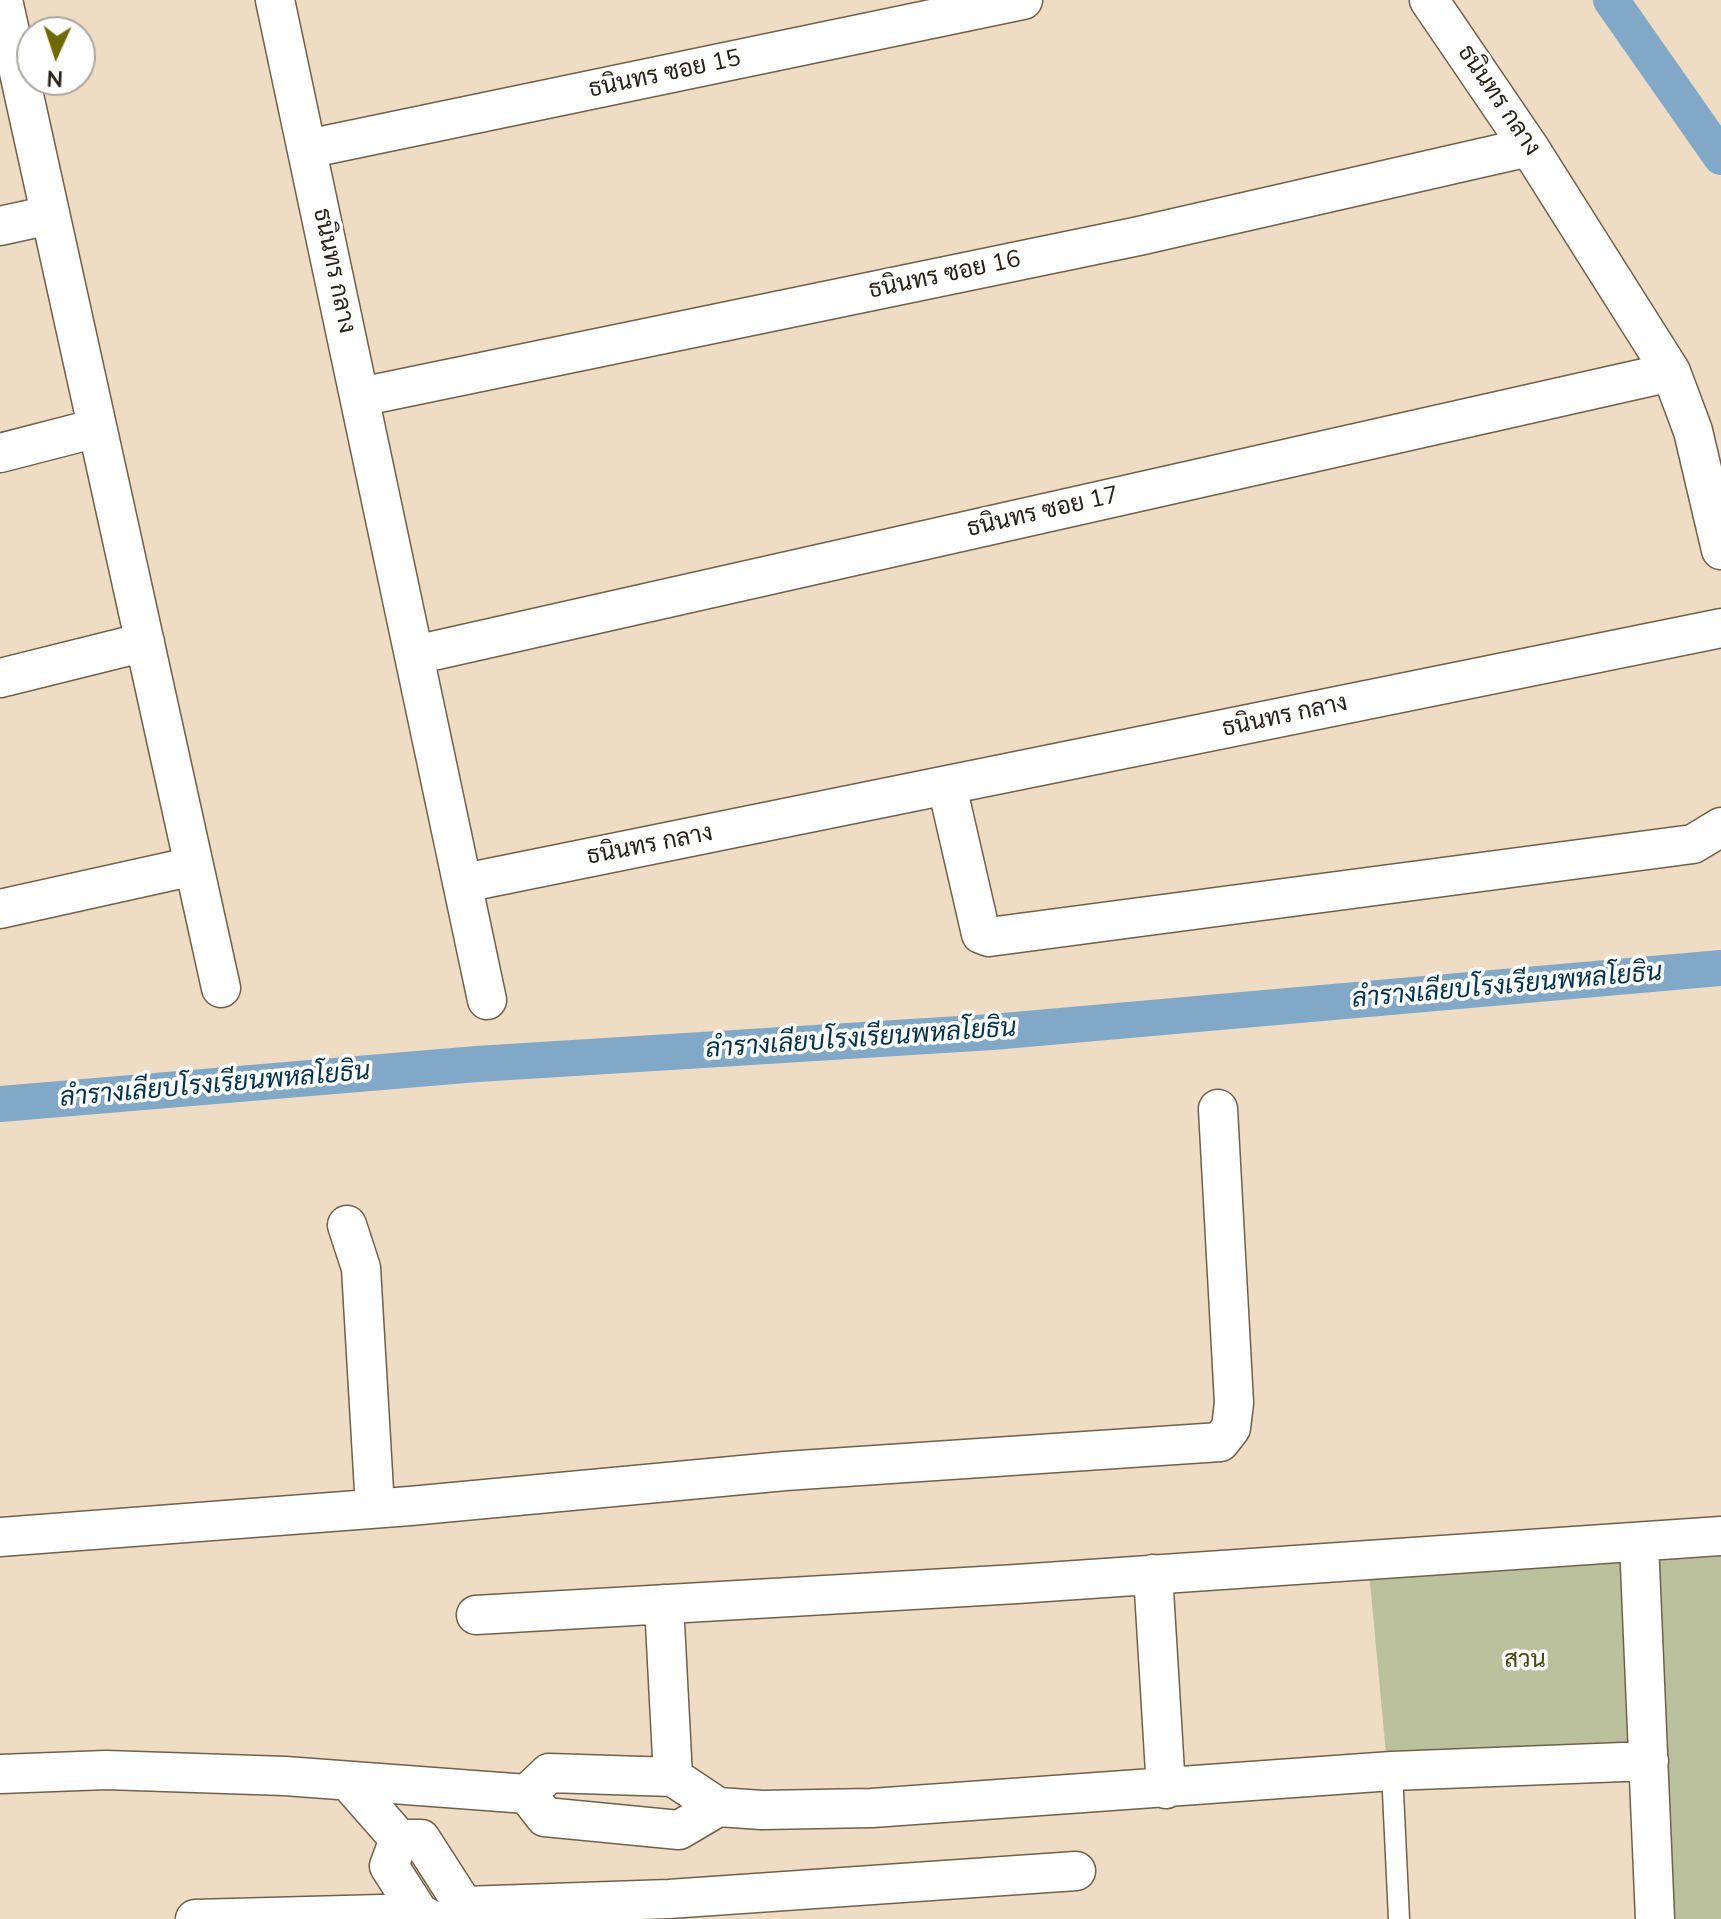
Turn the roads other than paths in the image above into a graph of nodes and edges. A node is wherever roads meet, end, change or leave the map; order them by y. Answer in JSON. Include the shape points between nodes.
{"nodes":[{"id":1,"x":275,"y":0,"type":"edge"},
{"id":2,"x":1023,"y":0,"type":"edge"},
{"id":3,"x":1429,"y":0,"type":"edge"},
{"id":4,"x":2,"y":1,"type":"edge"},
{"id":5,"x":1529,"y":147,"type":"junction"},
{"id":6,"x":307,"y":149,"type":"junction"},
{"id":7,"x":50,"y":215,"type":"junction"},
{"id":8,"x":0,"y":226,"type":"edge"},
{"id":9,"x":1671,"y":372,"type":"junction"},
{"id":10,"x":360,"y":397,"type":"junction"},
{"id":11,"x":97,"y":428,"type":"junction"},
{"id":12,"x":0,"y":453,"type":"edge"},
{"id":13,"x":1721,"y":550,"type":"edge"},
{"id":14,"x":1721,"y":628,"type":"edge"},
{"id":15,"x":145,"y":642,"type":"junction"},
{"id":16,"x":415,"y":655,"type":"junction"},
{"id":17,"x":0,"y":678,"type":"edge"},
{"id":18,"x":947,"y":786,"type":"junction"},
{"id":19,"x":1721,"y":827,"type":"edge"},
{"id":20,"x":194,"y":866,"type":"junction"},
{"id":21,"x":464,"y":883,"type":"junction"},
{"id":22,"x":0,"y":909,"type":"edge"},
{"id":23,"x":221,"y":988,"type":"dead end"},
{"id":24,"x":487,"y":1000,"type":"dead end"},
{"id":25,"x":1218,"y":1109,"type":"dead end"},
{"id":26,"x":347,"y":1225,"type":"dead end"},
{"id":27,"x":375,"y":1508,"type":"junction"},
{"id":28,"x":1721,"y":1536,"type":"edge"},
{"id":29,"x":0,"y":1537,"type":"edge"},
{"id":30,"x":1639,"y":1542,"type":"junction"},
{"id":31,"x":1153,"y":1574,"type":"junction"},
{"id":32,"x":664,"y":1604,"type":"junction"},
{"id":33,"x":476,"y":1615,"type":"dead end"},
{"id":34,"x":1649,"y":1761,"type":"junction"},
{"id":35,"x":1392,"y":1771,"type":"junction"},
{"id":36,"x":0,"y":1774,"type":"edge"},
{"id":37,"x":673,"y":1777,"type":"junction"},
{"id":38,"x":348,"y":1781,"type":"junction"},
{"id":39,"x":1166,"y":1789,"type":"junction"},
{"id":40,"x":527,"y":1794,"type":"junction"},
{"id":41,"x":718,"y":1807,"type":"junction"},
{"id":42,"x":399,"y":1839,"type":"junction"},
{"id":43,"x":1076,"y":1871,"type":"dead end"},
{"id":44,"x":670,"y":1909,"type":"edge"},
{"id":45,"x":462,"y":1912,"type":"edge"},
{"id":46,"x":424,"y":1916,"type":"edge"},
{"id":47,"x":195,"y":1919,"type":"edge"},
{"id":48,"x":1399,"y":1919,"type":"edge"},
{"id":49,"x":1655,"y":1919,"type":"edge"}],
"edges":[{"from":1,"to":6,"type":"street","name":"ธนินทร กลาง"},
{"from":2,"to":6,"type":"street","name":"ธนินทร ซอย 15"},
{"from":3,"to":5,"type":"street","name":"ธนินทร กลาง"},
{"from":4,"to":7,"type":"street"},
{"from":5,"to":9,"type":"street","name":"ธนินทร กลาง"},
{"from":5,"to":10,"type":"street","name":"ธนินทร ซอย 16","via":[[1139,236]]},
{"from":6,"to":10,"type":"street","name":"ธนินทร กลาง"},
{"from":7,"to":8,"type":"street"},
{"from":7,"to":11,"type":"street"},
{"from":9,"to":13,"type":"street","name":"ธนินทร กลาง","via":[[1693,431]]},
{"from":9,"to":16,"type":"street","name":"ธนินทร ซอย 17"},
{"from":10,"to":16,"type":"street","name":"ธนินทร กลาง"},
{"from":11,"to":12,"type":"street"},
{"from":11,"to":15,"type":"street"},
{"from":14,"to":18,"type":"street","name":"ธนินทร กลาง"},
{"from":15,"to":17,"type":"street"},
{"from":15,"to":20,"type":"street"},
{"from":16,"to":21,"type":"street","name":"ธนินทร กลาง"},
{"from":18,"to":19,"type":"street","via":[[981,934],[989,937],[1693,844]]},
{"from":18,"to":21,"type":"street","name":"ธนินทร กลาง"},
{"from":20,"to":22,"type":"street"},
{"from":20,"to":23,"type":"street"},
{"from":21,"to":24,"type":"street"},
{"from":25,"to":27,"type":"street","via":[[1234,1403],[1231,1428],[1220,1442],[785,1471]]},
{"from":26,"to":27,"type":"street","via":[[361,1268]]},
{"from":27,"to":29,"type":"street"},
{"from":28,"to":30,"type":"street"},
{"from":30,"to":31,"type":"street"},
{"from":30,"to":34,"type":"street"},
{"from":31,"to":32,"type":"street"},
{"from":31,"to":39,"type":"street"},
{"from":32,"to":33,"type":"street"},
{"from":32,"to":37,"type":"street"},
{"from":34,"to":35,"type":"street"},
{"from":34,"to":49,"type":"street"},
{"from":35,"to":39,"type":"street"},
{"from":35,"to":48,"type":"lane"},
{"from":36,"to":38,"type":"street","via":[[106,1770]]},
{"from":37,"to":40,"type":"street","via":[[549,1773]]},
{"from":37,"to":41,"type":"street"},
{"from":38,"to":40,"type":"street"},
{"from":38,"to":42,"type":"street"},
{"from":39,"to":41,"type":"street","via":[[872,1808]]},
{"from":40,"to":41,"type":"street","via":[[545,1817],[679,1830]]},
{"from":42,"to":45,"type":"street","via":[[421,1839]]},
{"from":42,"to":46,"type":"street","via":[[389,1866]]},
{"from":43,"to":44,"type":"street"},
{"from":44,"to":45,"type":"street"},
{"from":46,"to":47,"type":"street"}]}
